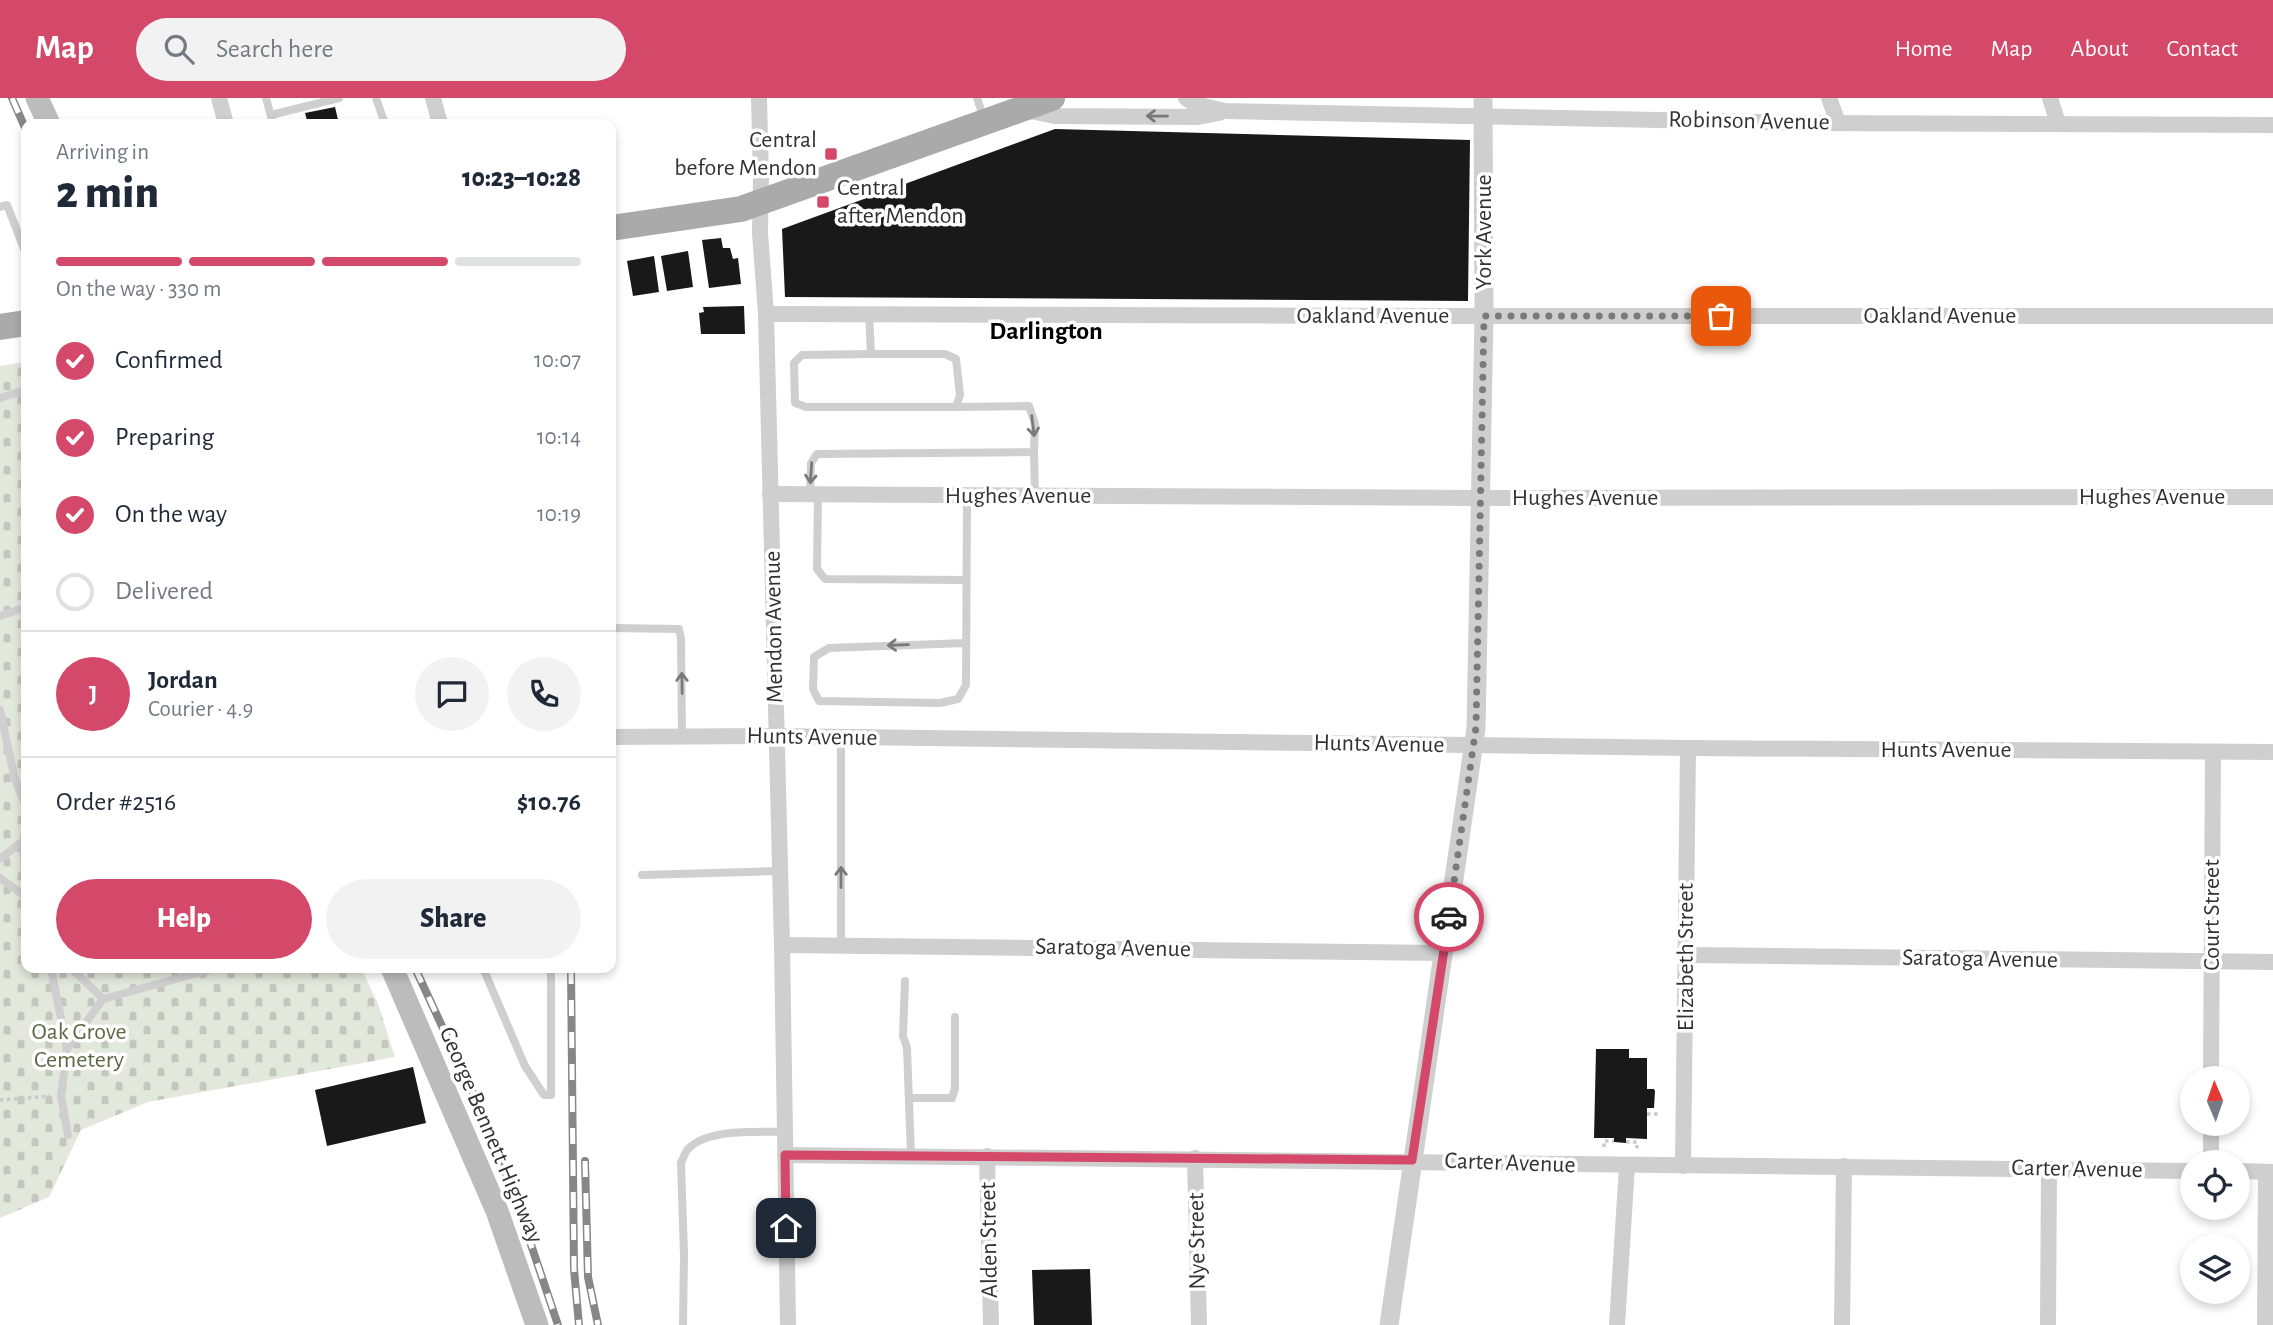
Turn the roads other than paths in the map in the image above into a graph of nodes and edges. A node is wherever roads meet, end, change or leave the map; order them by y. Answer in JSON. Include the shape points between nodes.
{"nodes":[{"id":1,"x":37,"y":98,"type":"edge"},
{"id":2,"x":219,"y":98,"type":"edge"},
{"id":3,"x":266,"y":98,"type":"edge"},
{"id":4,"x":339,"y":98,"type":"edge"},
{"id":5,"x":376,"y":98,"type":"edge"},
{"id":6,"x":433,"y":98,"type":"edge"},
{"id":7,"x":759,"y":98,"type":"edge"},
{"id":8,"x":1052,"y":98,"type":"edge"},
{"id":9,"x":1186,"y":98,"type":"edge"},
{"id":10,"x":1829,"y":98,"type":"edge"},
{"id":11,"x":2050,"y":98,"type":"edge"},
{"id":12,"x":1484,"y":107,"type":"edge"},
{"id":13,"x":1021,"y":109,"type":"junction"},
{"id":14,"x":981,"y":110,"type":"edge"},
{"id":15,"x":1224,"y":111,"type":"junction"},
{"id":16,"x":47,"y":119,"type":"edge"},
{"id":17,"x":225,"y":119,"type":"edge"},
{"id":18,"x":272,"y":119,"type":"edge"},
{"id":19,"x":275,"y":119,"type":"edge"},
{"id":20,"x":383,"y":119,"type":"edge"},
{"id":21,"x":439,"y":119,"type":"edge"},
{"id":22,"x":1838,"y":123,"type":"junction"},
{"id":23,"x":2059,"y":123,"type":"junction"},
{"id":24,"x":2273,"y":125,"type":"edge"},
{"id":25,"x":760,"y":203,"type":"junction"},
{"id":26,"x":0,"y":207,"type":"edge"},
{"id":27,"x":616,"y":227,"type":"edge"},
{"id":28,"x":21,"y":242,"type":"edge"},
{"id":29,"x":766,"y":314,"type":"junction"},
{"id":30,"x":869,"y":314,"type":"junction"},
{"id":31,"x":1484,"y":316,"type":"junction"},
{"id":32,"x":2273,"y":316,"type":"edge"},
{"id":33,"x":21,"y":324,"type":"edge"},
{"id":34,"x":0,"y":327,"type":"edge"},
{"id":35,"x":871,"y":354,"type":"junction"},
{"id":36,"x":21,"y":392,"type":"edge"},
{"id":37,"x":0,"y":398,"type":"edge"},
{"id":38,"x":956,"y":407,"type":"junction"},
{"id":39,"x":1034,"y":452,"type":"junction"},
{"id":40,"x":770,"y":494,"type":"junction"},
{"id":41,"x":814,"y":495,"type":"junction"},
{"id":42,"x":967,"y":496,"type":"junction"},
{"id":43,"x":1035,"y":496,"type":"junction"},
{"id":44,"x":2273,"y":497,"type":"edge"},
{"id":45,"x":1479,"y":498,"type":"junction"},
{"id":46,"x":967,"y":580,"type":"junction"},
{"id":47,"x":21,"y":609,"type":"edge"},
{"id":48,"x":0,"y":616,"type":"edge"},
{"id":49,"x":616,"y":628,"type":"edge"},
{"id":50,"x":966,"y":643,"type":"junction"},
{"id":51,"x":0,"y":710,"type":"edge"},
{"id":52,"x":777,"y":736,"type":"junction"},
{"id":53,"x":616,"y":737,"type":"edge"},
{"id":54,"x":682,"y":737,"type":"junction"},
{"id":55,"x":841,"y":737,"type":"junction"},
{"id":56,"x":1474,"y":745,"type":"junction"},
{"id":57,"x":1688,"y":748,"type":"junction"},
{"id":58,"x":2213,"y":752,"type":"junction"},
{"id":59,"x":2273,"y":752,"type":"edge"},
{"id":60,"x":21,"y":794,"type":"edge"},
{"id":61,"x":21,"y":843,"type":"edge"},
{"id":62,"x":0,"y":859,"type":"edge"},
{"id":63,"x":780,"y":871,"type":"junction"},
{"id":64,"x":642,"y":875,"type":"dead end"},
{"id":65,"x":0,"y":878,"type":"edge"},
{"id":66,"x":21,"y":894,"type":"edge"},
{"id":67,"x":782,"y":945,"type":"junction"},
{"id":68,"x":841,"y":946,"type":"junction"},
{"id":69,"x":1444,"y":953,"type":"junction"},
{"id":70,"x":1687,"y":956,"type":"junction"},
{"id":71,"x":2212,"y":961,"type":"junction"},
{"id":72,"x":2273,"y":962,"type":"edge"},
{"id":73,"x":52,"y":973,"type":"edge"},
{"id":74,"x":76,"y":973,"type":"edge"},
{"id":75,"x":198,"y":973,"type":"edge"},
{"id":76,"x":394,"y":973,"type":"edge"},
{"id":77,"x":485,"y":973,"type":"edge"},
{"id":78,"x":551,"y":973,"type":"edge"},
{"id":79,"x":905,"y":981,"type":"dead end"},
{"id":80,"x":103,"y":999,"type":"junction"},
{"id":81,"x":955,"y":1017,"type":"dead end"},
{"id":82,"x":67,"y":1049,"type":"junction"},
{"id":83,"x":2211,"y":1066,"type":"edge"},
{"id":84,"x":909,"y":1098,"type":"junction"},
{"id":85,"x":785,"y":1132,"type":"junction"},
{"id":86,"x":68,"y":1135,"type":"dead end"},
{"id":87,"x":785,"y":1155,"type":"junction"},
{"id":88,"x":911,"y":1156,"type":"junction"},
{"id":89,"x":987,"y":1156,"type":"junction"},
{"id":90,"x":1195,"y":1158,"type":"junction"},
{"id":91,"x":1412,"y":1160,"type":"junction"},
{"id":92,"x":1627,"y":1166,"type":"junction"},
{"id":93,"x":1683,"y":1166,"type":"junction"},
{"id":94,"x":1844,"y":1166,"type":"junction"},
{"id":95,"x":2049,"y":1169,"type":"junction"},
{"id":96,"x":2180,"y":1171,"type":"edge"},
{"id":97,"x":2250,"y":1171,"type":"edge"},
{"id":98,"x":2270,"y":1172,"type":"edge"},
{"id":99,"x":537,"y":1325,"type":"edge"},
{"id":100,"x":683,"y":1325,"type":"edge"},
{"id":101,"x":788,"y":1325,"type":"edge"},
{"id":102,"x":991,"y":1325,"type":"edge"},
{"id":103,"x":1199,"y":1325,"type":"edge"},
{"id":104,"x":1389,"y":1325,"type":"edge"},
{"id":105,"x":1617,"y":1325,"type":"edge"},
{"id":106,"x":1842,"y":1325,"type":"edge"},
{"id":107,"x":2048,"y":1325,"type":"edge"},
{"id":108,"x":2265,"y":1325,"type":"edge"}],
"edges":[{"from":1,"to":16,"type":"main road"},
{"from":2,"to":17,"type":"street"},
{"from":3,"to":18,"type":"lane"},
{"from":4,"to":19,"type":"lane"},
{"from":5,"to":20,"type":"lane"},
{"from":6,"to":21,"type":"street"},
{"from":7,"to":25,"type":"street","name":"Mendon Avenue"},
{"from":8,"to":13,"type":"main road"},
{"from":9,"to":15,"type":"street","name":"Robinson Avenue"},
{"from":10,"to":22,"type":"street"},
{"from":11,"to":23,"type":"street"},
{"from":12,"to":15,"type":"street","name":"Robinson Avenue"},
{"from":12,"to":22,"type":"street","name":"Robinson Avenue"},
{"from":12,"to":31,"type":"street","name":"York Avenue"},
{"from":13,"to":14,"type":"main road"},
{"from":15,"to":13,"type":"street","name":"Robinson Avenue","one_way":true,"via":[[1198,117],[1055,116]]},
{"from":14,"to":25,"type":"main road"},
{"from":22,"to":23,"type":"street","name":"Robinson Avenue"},
{"from":23,"to":24,"type":"street","name":"Robinson Avenue"},
{"from":25,"to":27,"type":"main road"},
{"from":25,"to":29,"type":"street","name":"Mendon Avenue"},
{"from":26,"to":28,"type":"lane","via":[[6,205]]},
{"from":29,"to":30,"type":"street","name":"Oakland Avenue"},
{"from":29,"to":40,"type":"street","name":"Mendon Avenue"},
{"from":30,"to":31,"type":"street","name":"Oakland Avenue"},
{"from":30,"to":35,"type":"lane"},
{"from":31,"to":32,"type":"street","name":"Oakland Avenue"},
{"from":31,"to":45,"type":"street","name":"York Avenue"},
{"from":33,"to":34,"type":"main road"},
{"from":35,"to":38,"type":"lane","via":[[945,354],[956,359],[960,395]]},
{"from":35,"to":38,"type":"lane","via":[[802,355],[794,363],[795,403],[806,407]]},
{"from":36,"to":37,"type":"lane"},
{"from":38,"to":39,"type":"lane","one_way":true,"via":[[1029,406],[1035,424]]},
{"from":39,"to":41,"type":"lane","one_way":true,"via":[[817,454],[811,463]]},
{"from":39,"to":43,"type":"lane"},
{"from":40,"to":41,"type":"street","name":"Hughes Avenue"},
{"from":40,"to":52,"type":"street","name":"Mendon Avenue"},
{"from":41,"to":42,"type":"street","name":"Hughes Avenue"},
{"from":41,"to":46,"type":"lane","via":[[817,569],[825,579]]},
{"from":42,"to":43,"type":"street","name":"Hughes Avenue"},
{"from":42,"to":46,"type":"lane"},
{"from":43,"to":45,"type":"street","name":"Hughes Avenue"},
{"from":44,"to":45,"type":"street","name":"Hughes Avenue"},
{"from":45,"to":56,"type":"street","name":"York Avenue"},
{"from":46,"to":50,"type":"lane"},
{"from":47,"to":48,"type":"lane"},
{"from":54,"to":49,"type":"lane","one_way":true,"via":[[678,629]]},
{"from":50,"to":50,"type":"lane","one_way":true,"via":[[829,648],[814,657],[813,688],[819,701],[940,703],[958,699],[966,685]]},
{"from":51,"to":60,"type":"lane"},
{"from":52,"to":54,"type":"street","name":"Hunts Avenue"},
{"from":52,"to":55,"type":"street","name":"Hunts Avenue"},
{"from":52,"to":63,"type":"street","name":"Mendon Avenue"},
{"from":53,"to":54,"type":"street","name":"Hunts Avenue"},
{"from":55,"to":56,"type":"street","name":"Hunts Avenue"},
{"from":68,"to":55,"type":"lane","one_way":true},
{"from":56,"to":57,"type":"street","name":"Hunts Avenue"},
{"from":56,"to":69,"type":"street","name":"York Avenue"},
{"from":57,"to":58,"type":"street","name":"Hunts Avenue"},
{"from":57,"to":70,"type":"street","name":"Elizabeth Street"},
{"from":58,"to":59,"type":"street","name":"Hunts Avenue"},
{"from":58,"to":71,"type":"street","name":"Court Street"},
{"from":61,"to":62,"type":"lane"},
{"from":63,"to":64,"type":"lane"},
{"from":63,"to":67,"type":"street","name":"Mendon Avenue"},
{"from":65,"to":66,"type":"lane"},
{"from":67,"to":68,"type":"street","name":"Saratoga Avenue"},
{"from":67,"to":85,"type":"street","name":"Mendon Avenue"},
{"from":68,"to":69,"type":"street","name":"Saratoga Avenue"},
{"from":69,"to":91,"type":"street","name":"York Avenue"},
{"from":70,"to":71,"type":"street","name":"Saratoga Avenue"},
{"from":70,"to":93,"type":"street","name":"Elizabeth Street"},
{"from":71,"to":72,"type":"street","name":"Saratoga Avenue"},
{"from":71,"to":83,"type":"street","name":"Court Street"},
{"from":73,"to":82,"type":"lane"},
{"from":74,"to":80,"type":"lane"},
{"from":75,"to":80,"type":"lane"},
{"from":76,"to":99,"type":"main road","name":"George Bennett Highway","via":[[497,1211]]},
{"from":77,"to":78,"type":"lane","via":[[525,1066],[544,1095],[551,1095]]},
{"from":79,"to":84,"type":"lane"},
{"from":80,"to":82,"type":"lane"},
{"from":81,"to":84,"type":"lane","via":[[952,1098]]},
{"from":82,"to":86,"type":"lane","via":[[61,1096]]},
{"from":84,"to":88,"type":"lane"},
{"from":85,"to":87,"type":"street","name":"Mendon Avenue"},
{"from":85,"to":100,"type":"lane","via":[[734,1133],[699,1141],[687,1150],[681,1163]]},
{"from":87,"to":88,"type":"street","name":"Carter Avenue"},
{"from":87,"to":101,"type":"street","name":"Mendon Avenue"},
{"from":88,"to":89,"type":"street","name":"Carter Avenue"},
{"from":89,"to":90,"type":"street","name":"Carter Avenue"},
{"from":89,"to":102,"type":"street","name":"Alden Street"},
{"from":90,"to":91,"type":"street","name":"Carter Avenue"},
{"from":90,"to":103,"type":"street","name":"Nye Street"},
{"from":91,"to":92,"type":"street","name":"Carter Avenue"},
{"from":91,"to":104,"type":"street","name":"York Avenue"},
{"from":92,"to":93,"type":"street","name":"Carter Avenue"},
{"from":92,"to":105,"type":"street"},
{"from":93,"to":94,"type":"street","name":"Carter Avenue"},
{"from":94,"to":95,"type":"street","name":"Carter Avenue"},
{"from":94,"to":106,"type":"street"},
{"from":95,"to":96,"type":"street","name":"Carter Avenue"},
{"from":95,"to":107,"type":"street"},
{"from":97,"to":98,"type":"street"},
{"from":98,"to":108,"type":"street"}]}
